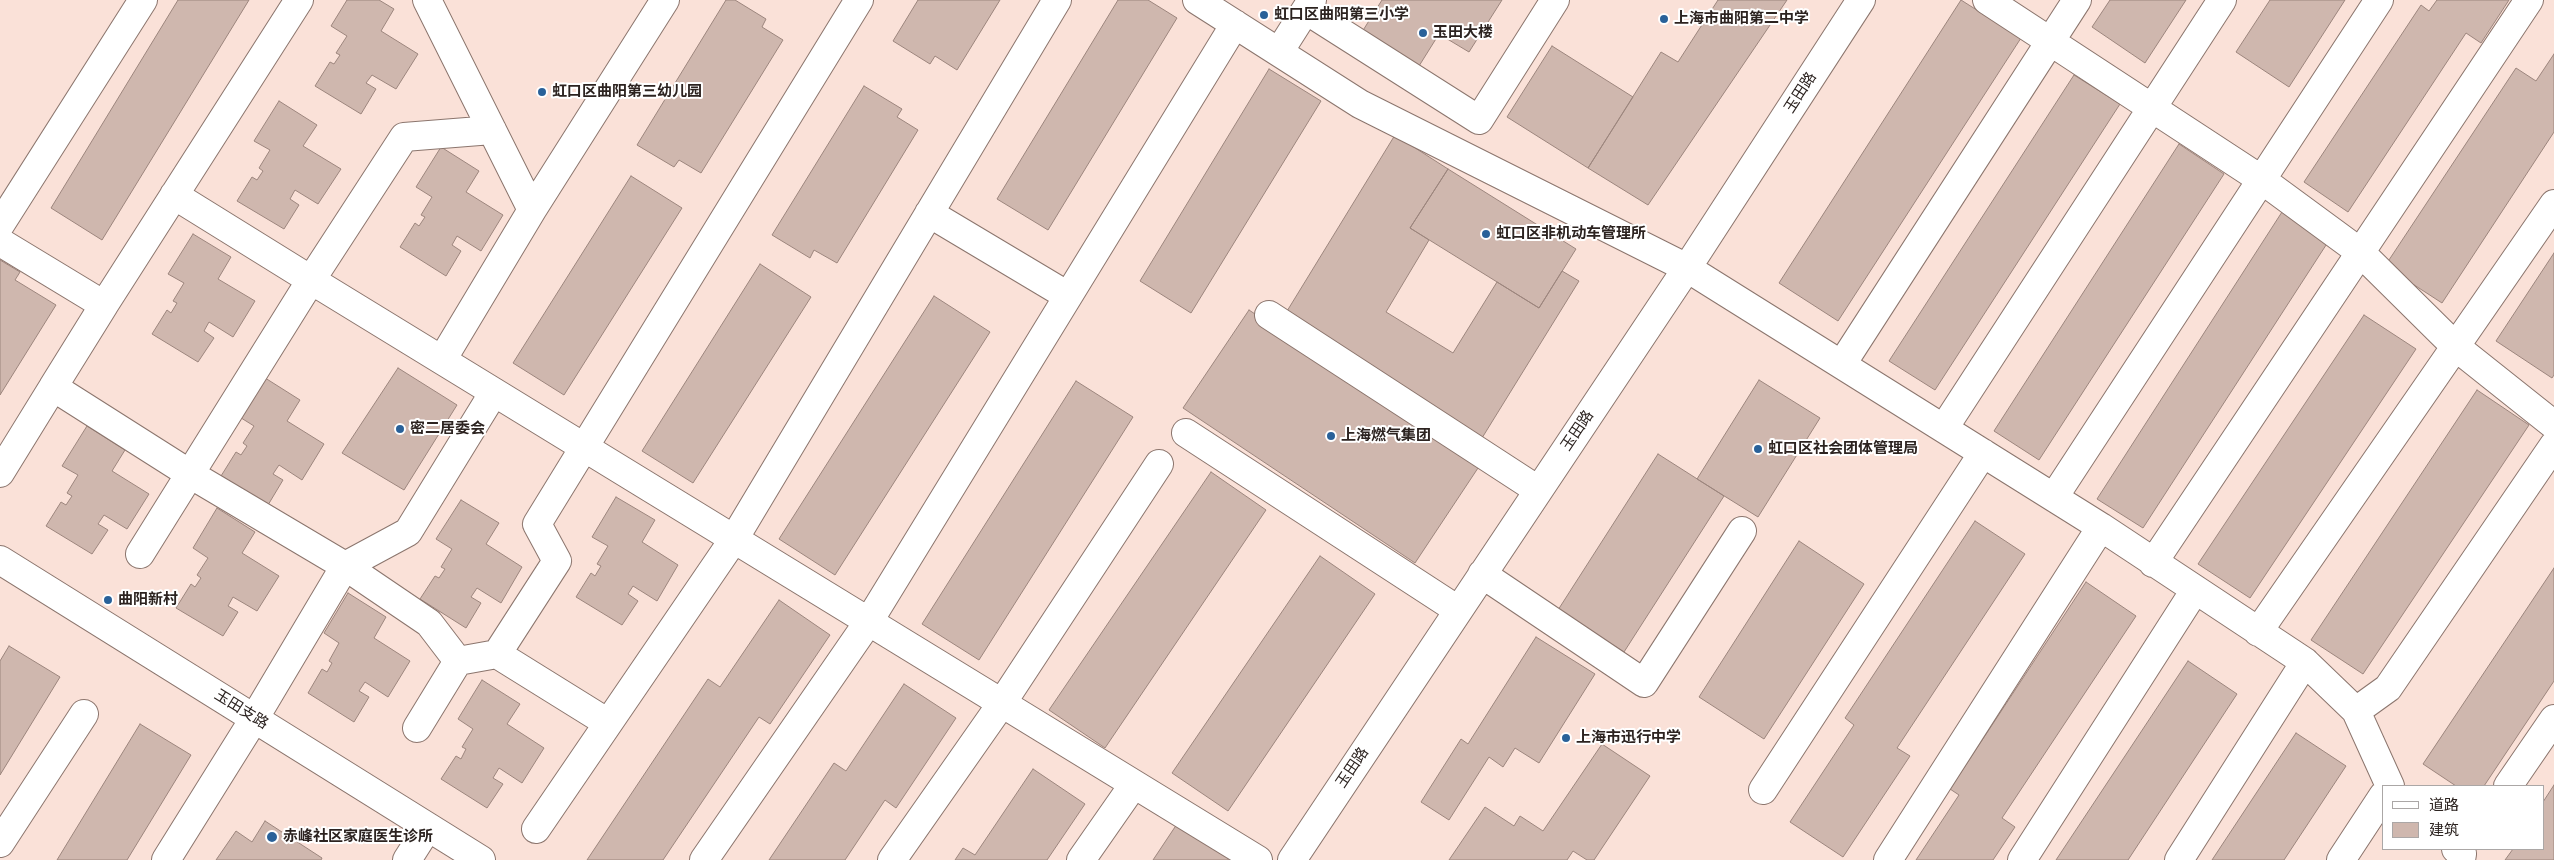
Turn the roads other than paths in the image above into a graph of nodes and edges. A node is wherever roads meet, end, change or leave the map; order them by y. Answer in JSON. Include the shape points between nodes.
{"nodes":[{"id":1,"x":143,"y":0,"type":"edge"},
{"id":2,"x":299,"y":0,"type":"edge"},
{"id":3,"x":427,"y":0,"type":"edge"},
{"id":4,"x":665,"y":0,"type":"edge"},
{"id":5,"x":859,"y":0,"type":"edge"},
{"id":6,"x":1057,"y":0,"type":"edge"},
{"id":7,"x":1197,"y":0,"type":"edge"},
{"id":8,"x":1555,"y":0,"type":"edge"},
{"id":9,"x":1861,"y":0,"type":"edge"},
{"id":10,"x":1987,"y":0,"type":"edge"},
{"id":11,"x":2077,"y":0,"type":"edge"},
{"id":12,"x":2222,"y":0,"type":"edge"},
{"id":13,"x":2379,"y":0,"type":"edge"},
{"id":14,"x":2529,"y":0,"type":"edge"},
{"id":15,"x":1309,"y":5,"type":"edge"},
{"id":16,"x":1235,"y":24,"type":"junction"},
{"id":17,"x":2051,"y":42,"type":"junction"},
{"id":18,"x":1279,"y":52,"type":"junction"},
{"id":19,"x":2153,"y":107,"type":"junction"},
{"id":20,"x":492,"y":130,"type":"junction"},
{"id":21,"x":2262,"y":180,"type":"junction"},
{"id":22,"x":174,"y":195,"type":"junction"},
{"id":23,"x":2554,"y":204,"type":"edge"},
{"id":24,"x":532,"y":210,"type":"junction"},
{"id":25,"x":929,"y":213,"type":"junction"},
{"id":26,"x":0,"y":225,"type":"edge"},
{"id":27,"x":0,"y":242,"type":"edge"},
{"id":28,"x":2360,"y":252,"type":"junction"},
{"id":29,"x":1687,"y":268,"type":"junction"},
{"id":30,"x":311,"y":280,"type":"junction"},
{"id":31,"x":1068,"y":296,"type":"junction"},
{"id":32,"x":104,"y":305,"type":"junction"},
{"id":33,"x":1270,"y":316,"type":"dead end"},
{"id":34,"x":2456,"y":347,"type":"junction"},
{"id":35,"x":442,"y":360,"type":"junction"},
{"id":36,"x":1842,"y":364,"type":"junction"},
{"id":37,"x":53,"y":387,"type":"junction"},
{"id":38,"x":494,"y":392,"type":"junction"},
{"id":39,"x":2554,"y":424,"type":"edge"},
{"id":40,"x":1944,"y":428,"type":"junction"},
{"id":41,"x":1186,"y":433,"type":"dead end"},
{"id":42,"x":2554,"y":445,"type":"edge"},
{"id":43,"x":583,"y":448,"type":"junction"},
{"id":44,"x":1983,"y":453,"type":"junction"},
{"id":45,"x":1159,"y":464,"type":"dead end"},
{"id":46,"x":0,"y":473,"type":"edge"},
{"id":47,"x":190,"y":474,"type":"junction"},
{"id":48,"x":1538,"y":490,"type":"junction"},
{"id":49,"x":2054,"y":497,"type":"junction"},
{"id":50,"x":2101,"y":527,"type":"junction"},
{"id":51,"x":1742,"y":531,"type":"dead end"},
{"id":52,"x":734,"y":539,"type":"junction"},
{"id":53,"x":140,"y":554,"type":"dead end"},
{"id":54,"x":0,"y":560,"type":"edge"},
{"id":55,"x":2153,"y":563,"type":"junction"},
{"id":56,"x":345,"y":566,"type":"junction"},
{"id":57,"x":1482,"y":574,"type":"junction"},
{"id":58,"x":2195,"y":590,"type":"junction"},
{"id":59,"x":1458,"y":610,"type":"junction"},
{"id":60,"x":869,"y":621,"type":"junction"},
{"id":61,"x":2258,"y":632,"type":"junction"},
{"id":62,"x":497,"y":654,"type":"junction"},
{"id":63,"x":458,"y":661,"type":"junction"},
{"id":64,"x":2305,"y":662,"type":"junction"},
{"id":65,"x":1002,"y":703,"type":"junction"},
{"id":66,"x":2356,"y":711,"type":"junction"},
{"id":67,"x":84,"y":714,"type":"dead end"},
{"id":68,"x":254,"y":719,"type":"junction"},
{"id":69,"x":2554,"y":719,"type":"edge"},
{"id":70,"x":608,"y":723,"type":"junction"},
{"id":71,"x":417,"y":728,"type":"dead end"},
{"id":72,"x":1134,"y":784,"type":"junction"},
{"id":73,"x":2387,"y":785,"type":"edge"},
{"id":74,"x":2509,"y":785,"type":"edge"},
{"id":75,"x":1763,"y":790,"type":"dead end"},
{"id":76,"x":2382,"y":797,"type":"edge"},
{"id":77,"x":428,"y":826,"type":"junction"},
{"id":78,"x":536,"y":829,"type":"dead end"},
{"id":79,"x":0,"y":843,"type":"edge"},
{"id":80,"x":166,"y":860,"type":"edge"},
{"id":81,"x":407,"y":860,"type":"edge"},
{"id":82,"x":481,"y":860,"type":"edge"},
{"id":83,"x":704,"y":860,"type":"edge"},
{"id":84,"x":892,"y":860,"type":"edge"},
{"id":85,"x":1080,"y":860,"type":"edge"},
{"id":86,"x":1258,"y":860,"type":"edge"},
{"id":87,"x":1292,"y":860,"type":"edge"},
{"id":88,"x":1888,"y":860,"type":"edge"},
{"id":89,"x":2022,"y":860,"type":"edge"},
{"id":90,"x":2179,"y":860,"type":"edge"},
{"id":91,"x":2341,"y":860,"type":"edge"}],
"edges":[{"from":1,"to":26,"type":"street"},
{"from":2,"to":22,"type":"street"},
{"from":3,"to":20,"type":"street"},
{"from":4,"to":24,"type":"street"},
{"from":5,"to":43,"type":"street"},
{"from":6,"to":25,"type":"street"},
{"from":7,"to":16,"type":"street"},
{"from":8,"to":15,"type":"street","via":[[1479,120]]},
{"from":9,"to":29,"type":"street","name":"玉田路"},
{"from":10,"to":17,"type":"street"},
{"from":11,"to":17,"type":"street"},
{"from":12,"to":19,"type":"street"},
{"from":13,"to":21,"type":"street"},
{"from":14,"to":28,"type":"street"},
{"from":15,"to":18,"type":"street"},
{"from":16,"to":18,"type":"street"},
{"from":16,"to":31,"type":"street"},
{"from":17,"to":19,"type":"street"},
{"from":17,"to":36,"type":"street"},
{"from":18,"to":29,"type":"street","via":[[1360,104]]},
{"from":19,"to":21,"type":"street"},
{"from":19,"to":40,"type":"street"},
{"from":20,"to":24,"type":"street"},
{"from":20,"to":30,"type":"street","via":[[404,138]]},
{"from":21,"to":28,"type":"street"},
{"from":21,"to":49,"type":"street"},
{"from":22,"to":30,"type":"street"},
{"from":22,"to":32,"type":"street"},
{"from":23,"to":34,"type":"street"},
{"from":24,"to":35,"type":"street"},
{"from":25,"to":31,"type":"street"},
{"from":25,"to":52,"type":"street"},
{"from":27,"to":32,"type":"street"},
{"from":28,"to":34,"type":"street"},
{"from":28,"to":55,"type":"street"},
{"from":29,"to":36,"type":"street"},
{"from":29,"to":48,"type":"street","name":"玉田路"},
{"from":30,"to":35,"type":"street"},
{"from":30,"to":47,"type":"street"},
{"from":31,"to":60,"type":"street"},
{"from":32,"to":37,"type":"street"},
{"from":33,"to":48,"type":"street"},
{"from":34,"to":39,"type":"street"},
{"from":34,"to":61,"type":"street"},
{"from":35,"to":38,"type":"street"},
{"from":36,"to":40,"type":"street"},
{"from":37,"to":46,"type":"street"},
{"from":37,"to":47,"type":"street"},
{"from":38,"to":43,"type":"street"},
{"from":38,"to":56,"type":"street","via":[[408,532]]},
{"from":40,"to":44,"type":"street"},
{"from":41,"to":59,"type":"street"},
{"from":42,"to":66,"type":"street","via":[[2388,688]]},
{"from":43,"to":52,"type":"street"},
{"from":43,"to":62,"type":"street","via":[[537,524],[558,561]]},
{"from":44,"to":49,"type":"street"},
{"from":44,"to":75,"type":"street"},
{"from":45,"to":65,"type":"street"},
{"from":47,"to":53,"type":"street"},
{"from":47,"to":56,"type":"street"},
{"from":48,"to":57,"type":"street","name":"玉田路"},
{"from":49,"to":50,"type":"street"},
{"from":50,"to":55,"type":"street"},
{"from":50,"to":88,"type":"street"},
{"from":51,"to":57,"type":"street","via":[[1644,683]]},
{"from":52,"to":60,"type":"street"},
{"from":52,"to":70,"type":"street"},
{"from":54,"to":68,"type":"street","name":"玉田支路"},
{"from":55,"to":58,"type":"street"},
{"from":56,"to":63,"type":"street","via":[[429,622]]},
{"from":56,"to":68,"type":"street"},
{"from":57,"to":59,"type":"street","name":"玉田路"},
{"from":58,"to":61,"type":"street"},
{"from":58,"to":89,"type":"street"},
{"from":59,"to":87,"type":"street","name":"玉田路"},
{"from":60,"to":65,"type":"street"},
{"from":60,"to":83,"type":"street"},
{"from":61,"to":64,"type":"street"},
{"from":62,"to":63,"type":"street"},
{"from":62,"to":70,"type":"street"},
{"from":63,"to":71,"type":"street"},
{"from":64,"to":66,"type":"street"},
{"from":64,"to":90,"type":"street"},
{"from":65,"to":72,"type":"street"},
{"from":65,"to":84,"type":"street"},
{"from":66,"to":73,"type":"street"},
{"from":67,"to":79,"type":"street"},
{"from":68,"to":77,"type":"street","name":"玉田支路"},
{"from":68,"to":80,"type":"street"},
{"from":69,"to":74,"type":"street"},
{"from":70,"to":78,"type":"street"},
{"from":72,"to":85,"type":"street"},
{"from":72,"to":86,"type":"street"},
{"from":76,"to":91,"type":"street"},
{"from":77,"to":81,"type":"street"},
{"from":77,"to":82,"type":"street","name":"玉田支路"}]}
